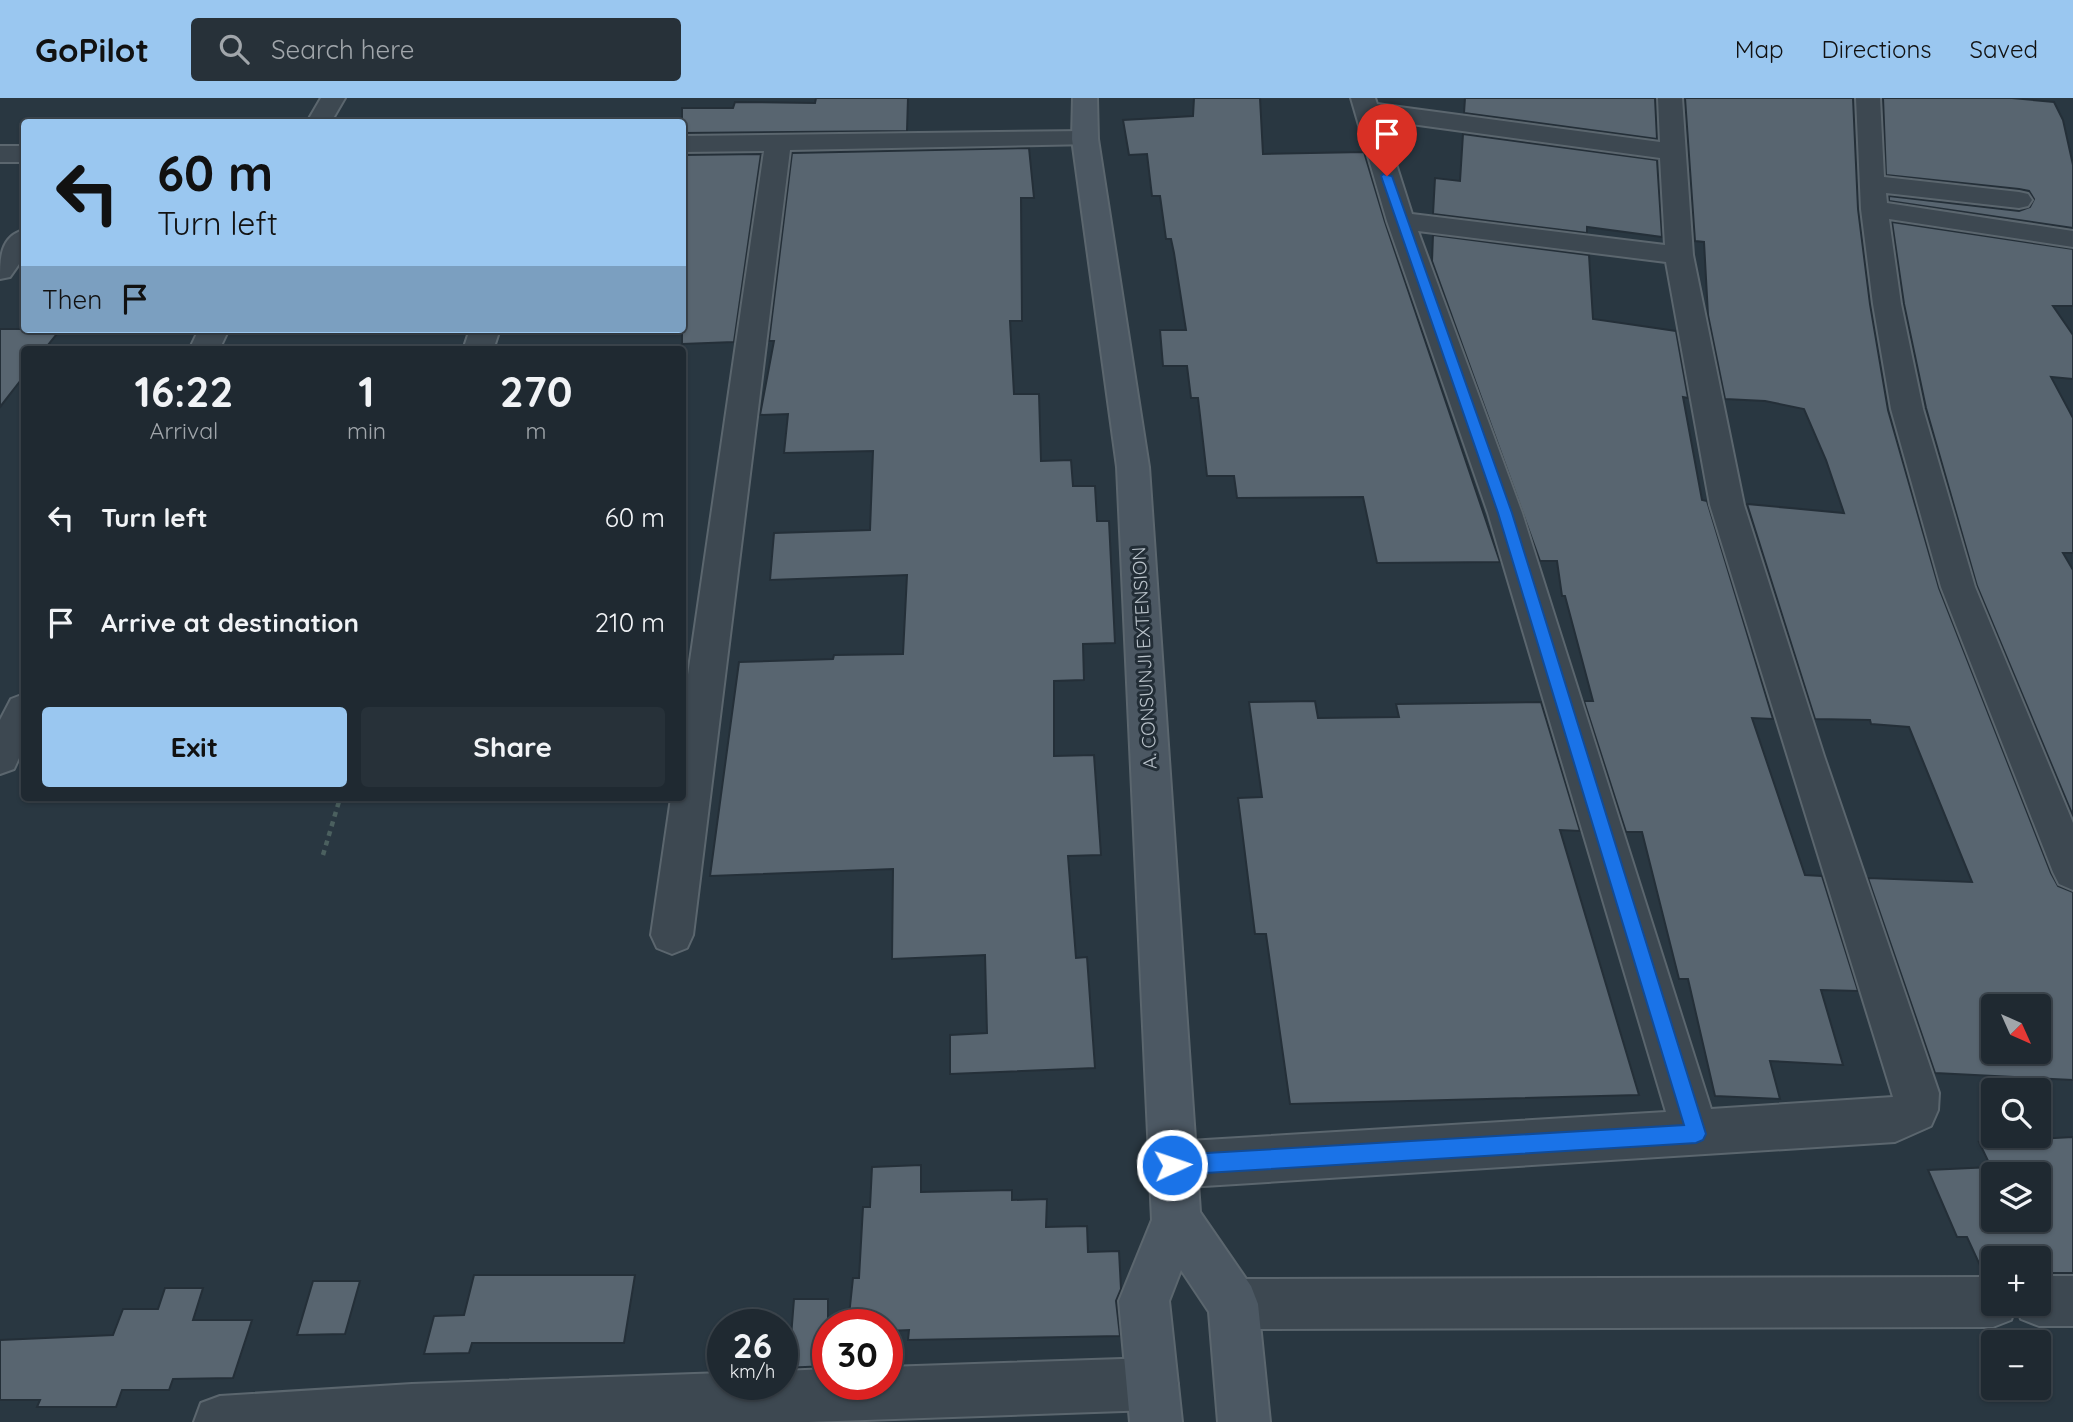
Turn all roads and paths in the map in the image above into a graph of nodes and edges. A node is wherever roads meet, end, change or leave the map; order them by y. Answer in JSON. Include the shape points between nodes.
{"nodes":[{"id":1,"x":333,"y":98,"type":"edge"},
{"id":2,"x":1085,"y":98,"type":"edge"},
{"id":3,"x":1670,"y":98,"type":"edge"},
{"id":4,"x":1868,"y":98,"type":"edge"},
{"id":5,"x":1364,"y":104,"type":"edge"},
{"id":6,"x":321,"y":119,"type":"edge"},
{"id":7,"x":1086,"y":139,"type":"junction"},
{"id":8,"x":778,"y":141,"type":"junction"},
{"id":9,"x":686,"y":144,"type":"edge"},
{"id":10,"x":1674,"y":152,"type":"junction"},
{"id":11,"x":21,"y":153,"type":"edge"},
{"id":12,"x":0,"y":154,"type":"edge"},
{"id":13,"x":1873,"y":196,"type":"junction"},
{"id":14,"x":2019,"y":200,"type":"dead end"},
{"id":15,"x":1401,"y":221,"type":"junction"},
{"id":16,"x":2073,"y":239,"type":"edge"},
{"id":17,"x":21,"y":243,"type":"edge"},
{"id":18,"x":1679,"y":255,"type":"junction"},
{"id":19,"x":0,"y":271,"type":"edge"},
{"id":20,"x":21,"y":715,"type":"edge"},
{"id":21,"x":0,"y":758,"type":"edge"},
{"id":22,"x":339,"y":801,"type":"edge"},
{"id":23,"x":323,"y":855,"type":"dead end"},
{"id":24,"x":2073,"y":872,"type":"edge"},
{"id":25,"x":672,"y":935,"type":"dead end"},
{"id":26,"x":1696,"y":1134,"type":"junction"},
{"id":27,"x":1172,"y":1165,"type":"junction"},
{"id":28,"x":1176,"y":1220,"type":"junction"},
{"id":29,"x":2051,"y":1301,"type":"edge"},
{"id":30,"x":2073,"y":1301,"type":"edge"},
{"id":31,"x":1981,"y":1302,"type":"edge"},
{"id":32,"x":1233,"y":1304,"type":"junction"},
{"id":33,"x":1154,"y":1403,"type":"edge"},
{"id":34,"x":220,"y":1422,"type":"edge"},
{"id":35,"x":1244,"y":1422,"type":"edge"}],
"edges":[{"from":1,"to":6,"type":"street"},
{"from":2,"to":7,"type":"main road","name":"A. CONSUNJI EXTENSION"},
{"from":3,"to":10,"type":"street"},
{"from":4,"to":13,"type":"street"},
{"from":5,"to":10,"type":"street"},
{"from":5,"to":15,"type":"street"},
{"from":7,"to":8,"type":"street"},
{"from":7,"to":27,"type":"main road","name":"A. CONSUNJI EXTENSION","via":[[1133,467]]},
{"from":8,"to":9,"type":"street"},
{"from":8,"to":25,"type":"street"},
{"from":10,"to":18,"type":"street"},
{"from":11,"to":12,"type":"street"},
{"from":13,"to":14,"type":"street"},
{"from":13,"to":16,"type":"street"},
{"from":13,"to":24,"type":"street","via":[[1907,409],[1958,587]]},
{"from":15,"to":18,"type":"street"},
{"from":15,"to":26,"type":"street","via":[[1505,513]]},
{"from":17,"to":19,"type":"street"},
{"from":18,"to":26,"type":"street","via":[[1727,505],[1916,1093],[1915,1110],[1895,1119]]},
{"from":20,"to":21,"type":"street"},
{"from":22,"to":23,"type":"path"},
{"from":26,"to":27,"type":"street"},
{"from":27,"to":28,"type":"main road","name":"A. CONSUNJI EXTENSION"},
{"from":28,"to":32,"type":"main road"},
{"from":28,"to":33,"type":"main road","via":[[1144,1301]]},
{"from":29,"to":30,"type":"street"},
{"from":31,"to":32,"type":"street"},
{"from":32,"to":35,"type":"main road"},
{"from":33,"to":34,"type":"street","via":[[412,1410]]}]}
